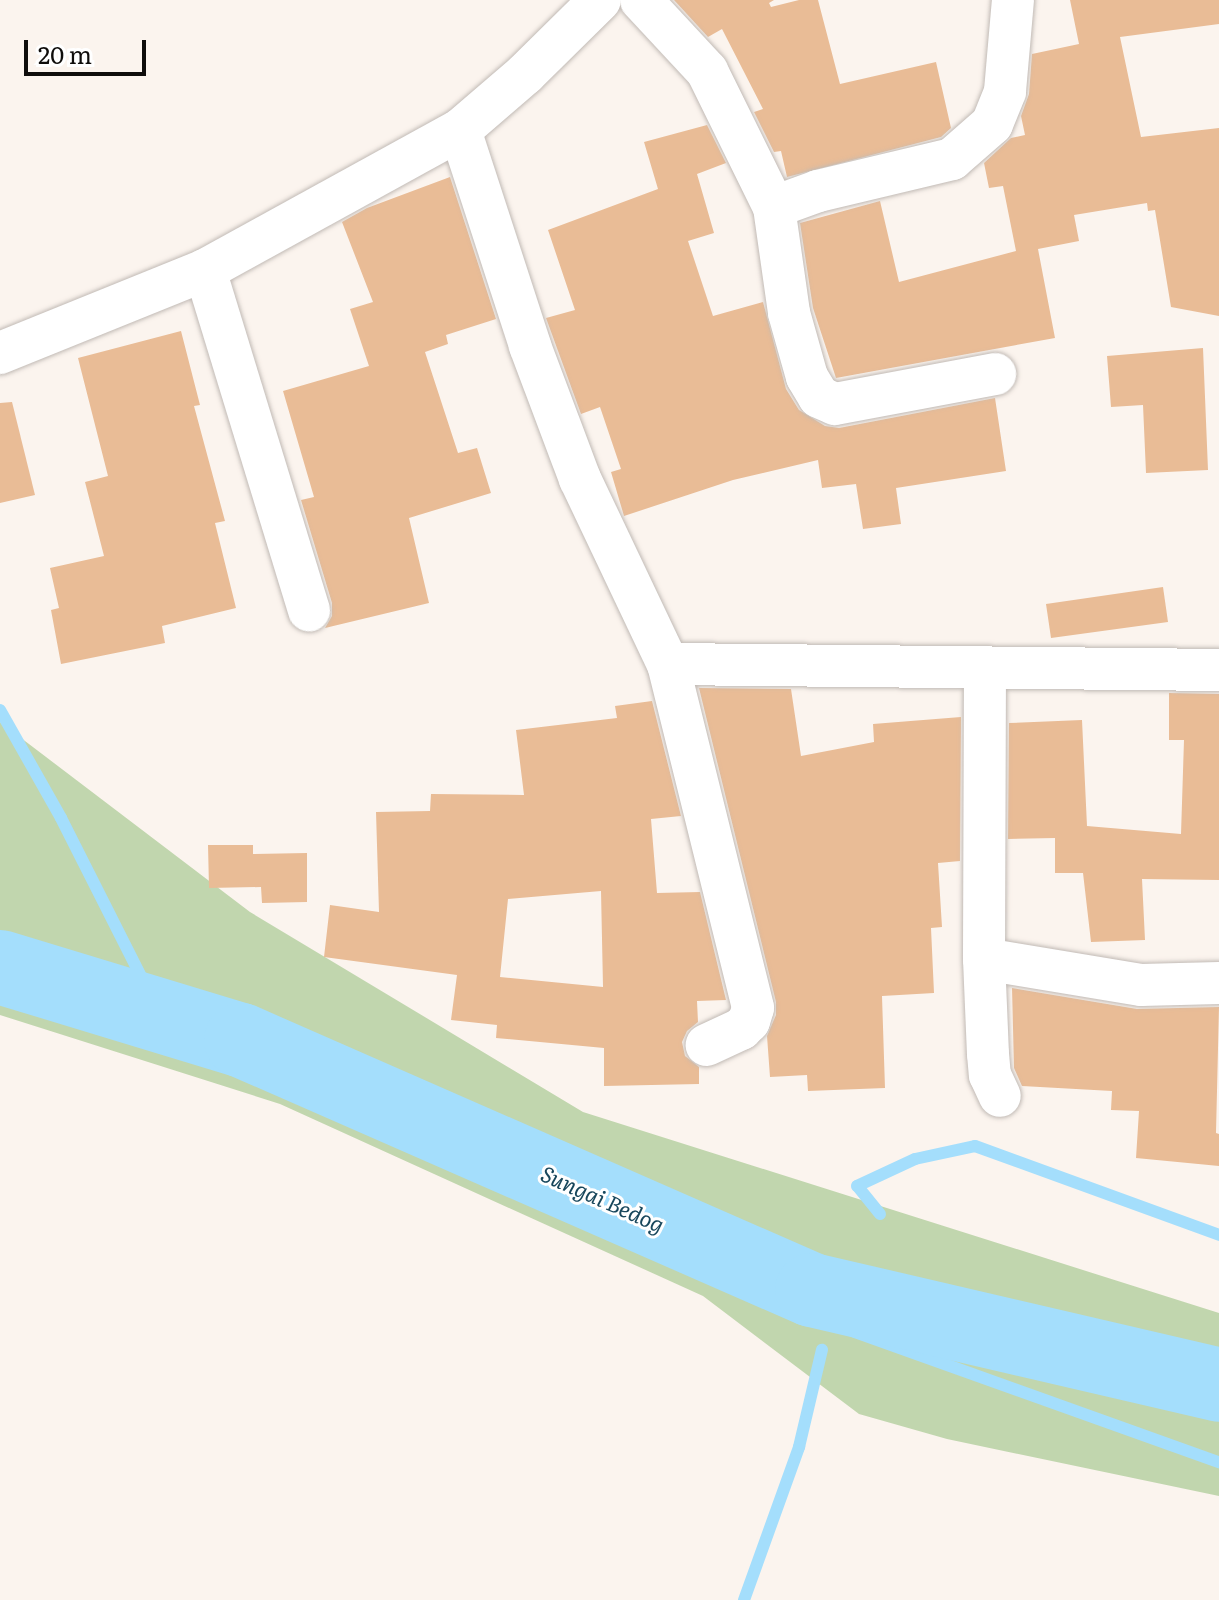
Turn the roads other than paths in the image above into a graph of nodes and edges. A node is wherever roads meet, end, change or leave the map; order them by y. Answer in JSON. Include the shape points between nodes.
{"nodes":[{"id":1,"x":600,"y":0,"type":"edge"},
{"id":2,"x":641,"y":0,"type":"edge"},
{"id":3,"x":1013,"y":0,"type":"edge"},
{"id":4,"x":460,"y":130,"type":"junction"},
{"id":5,"x":774,"y":207,"type":"junction"},
{"id":6,"x":205,"y":270,"type":"junction"},
{"id":7,"x":0,"y":353,"type":"edge"},
{"id":8,"x":995,"y":374,"type":"dead end"},
{"id":9,"x":309,"y":610,"type":"dead end"},
{"id":10,"x":668,"y":664,"type":"junction"},
{"id":11,"x":985,"y":667,"type":"junction"},
{"id":12,"x":1219,"y":670,"type":"edge"},
{"id":13,"x":984,"y":959,"type":"junction"},
{"id":14,"x":1219,"y":983,"type":"edge"},
{"id":15,"x":706,"y":1045,"type":"dead end"},
{"id":16,"x":1000,"y":1096,"type":"dead end"}],
"edges":[{"from":1,"to":4,"type":"street"},
{"from":2,"to":5,"type":"street","via":[[707,71]]},
{"from":3,"to":5,"type":"street","via":[[1005,91],[992,124],[952,159]]},
{"from":4,"to":6,"type":"street"},
{"from":4,"to":10,"type":"street","via":[[530,346],[580,479]]},
{"from":5,"to":8,"type":"street","via":[[789,313],[807,377],[819,397],[835,404]]},
{"from":6,"to":7,"type":"street"},
{"from":6,"to":9,"type":"street"},
{"from":10,"to":11,"type":"street"},
{"from":10,"to":15,"type":"street","via":[[753,1008],[741,1029]]},
{"from":11,"to":12,"type":"street"},
{"from":11,"to":13,"type":"street"},
{"from":13,"to":14,"type":"street","via":[[1141,985]]},
{"from":13,"to":16,"type":"street","via":[[990,1075]]}]}
